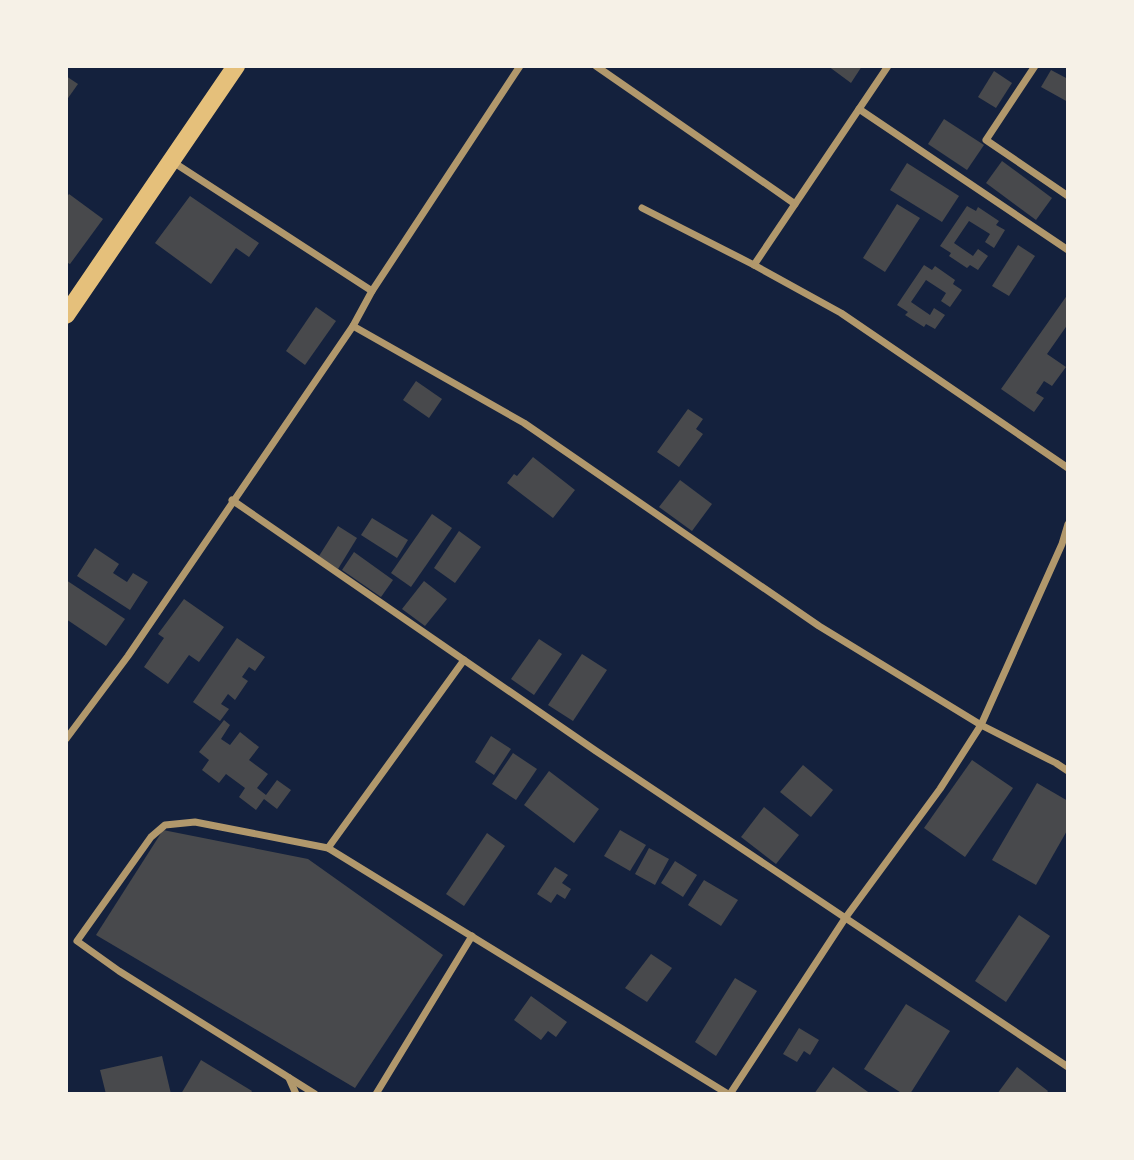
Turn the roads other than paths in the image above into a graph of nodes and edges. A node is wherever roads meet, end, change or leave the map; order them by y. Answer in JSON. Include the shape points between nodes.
{"nodes":[{"id":1,"x":236,"y":66,"type":"edge"},
{"id":2,"x":520,"y":66,"type":"edge"},
{"id":3,"x":596,"y":66,"type":"edge"},
{"id":4,"x":888,"y":66,"type":"edge"},
{"id":5,"x":1035,"y":66,"type":"edge"},
{"id":6,"x":859,"y":110,"type":"junction"},
{"id":7,"x":172,"y":161,"type":"junction"},
{"id":8,"x":1068,"y":196,"type":"edge"},
{"id":9,"x":795,"y":204,"type":"junction"},
{"id":10,"x":642,"y":208,"type":"dead end"},
{"id":11,"x":1068,"y":250,"type":"edge"},
{"id":12,"x":754,"y":265,"type":"junction"},
{"id":13,"x":372,"y":291,"type":"junction"},
{"id":14,"x":66,"y":315,"type":"edge"},
{"id":15,"x":353,"y":326,"type":"junction"},
{"id":16,"x":1068,"y":468,"type":"edge"},
{"id":17,"x":232,"y":500,"type":"junction"},
{"id":18,"x":1068,"y":524,"type":"edge"},
{"id":19,"x":464,"y":660,"type":"junction"},
{"id":20,"x":981,"y":725,"type":"junction"},
{"id":21,"x":66,"y":739,"type":"edge"},
{"id":22,"x":1068,"y":771,"type":"edge"},
{"id":23,"x":328,"y":848,"type":"junction"},
{"id":24,"x":846,"y":917,"type":"junction"},
{"id":25,"x":472,"y":936,"type":"junction"},
{"id":26,"x":1068,"y":1067,"type":"edge"},
{"id":27,"x":288,"y":1077,"type":"junction"},
{"id":28,"x":296,"y":1094,"type":"edge"},
{"id":29,"x":315,"y":1094,"type":"edge"},
{"id":30,"x":376,"y":1094,"type":"edge"},
{"id":31,"x":729,"y":1094,"type":"edge"}],
"edges":[{"from":1,"to":7,"type":"highway"},
{"from":2,"to":13,"type":"street"},
{"from":3,"to":9,"type":"street"},
{"from":4,"to":6,"type":"street"},
{"from":5,"to":8,"type":"street","via":[[986,140]]},
{"from":6,"to":9,"type":"street"},
{"from":6,"to":11,"type":"street"},
{"from":7,"to":13,"type":"street"},
{"from":7,"to":14,"type":"highway"},
{"from":9,"to":12,"type":"street"},
{"from":10,"to":12,"type":"street"},
{"from":12,"to":16,"type":"street","via":[[841,313]]},
{"from":13,"to":15,"type":"street"},
{"from":15,"to":17,"type":"street"},
{"from":15,"to":20,"type":"street","via":[[524,424],[819,626]]},
{"from":17,"to":19,"type":"street"},
{"from":17,"to":21,"type":"street","via":[[128,656]]},
{"from":18,"to":20,"type":"street"},
{"from":19,"to":23,"type":"street"},
{"from":19,"to":24,"type":"street"},
{"from":20,"to":22,"type":"street"},
{"from":20,"to":24,"type":"street"},
{"from":23,"to":25,"type":"street"},
{"from":23,"to":27,"type":"street","via":[[195,822],[165,825],[150,837],[77,941]]},
{"from":24,"to":26,"type":"street"},
{"from":24,"to":31,"type":"street"},
{"from":25,"to":30,"type":"street"},
{"from":25,"to":31,"type":"street"},
{"from":27,"to":28,"type":"street"},
{"from":27,"to":29,"type":"street"}]}
